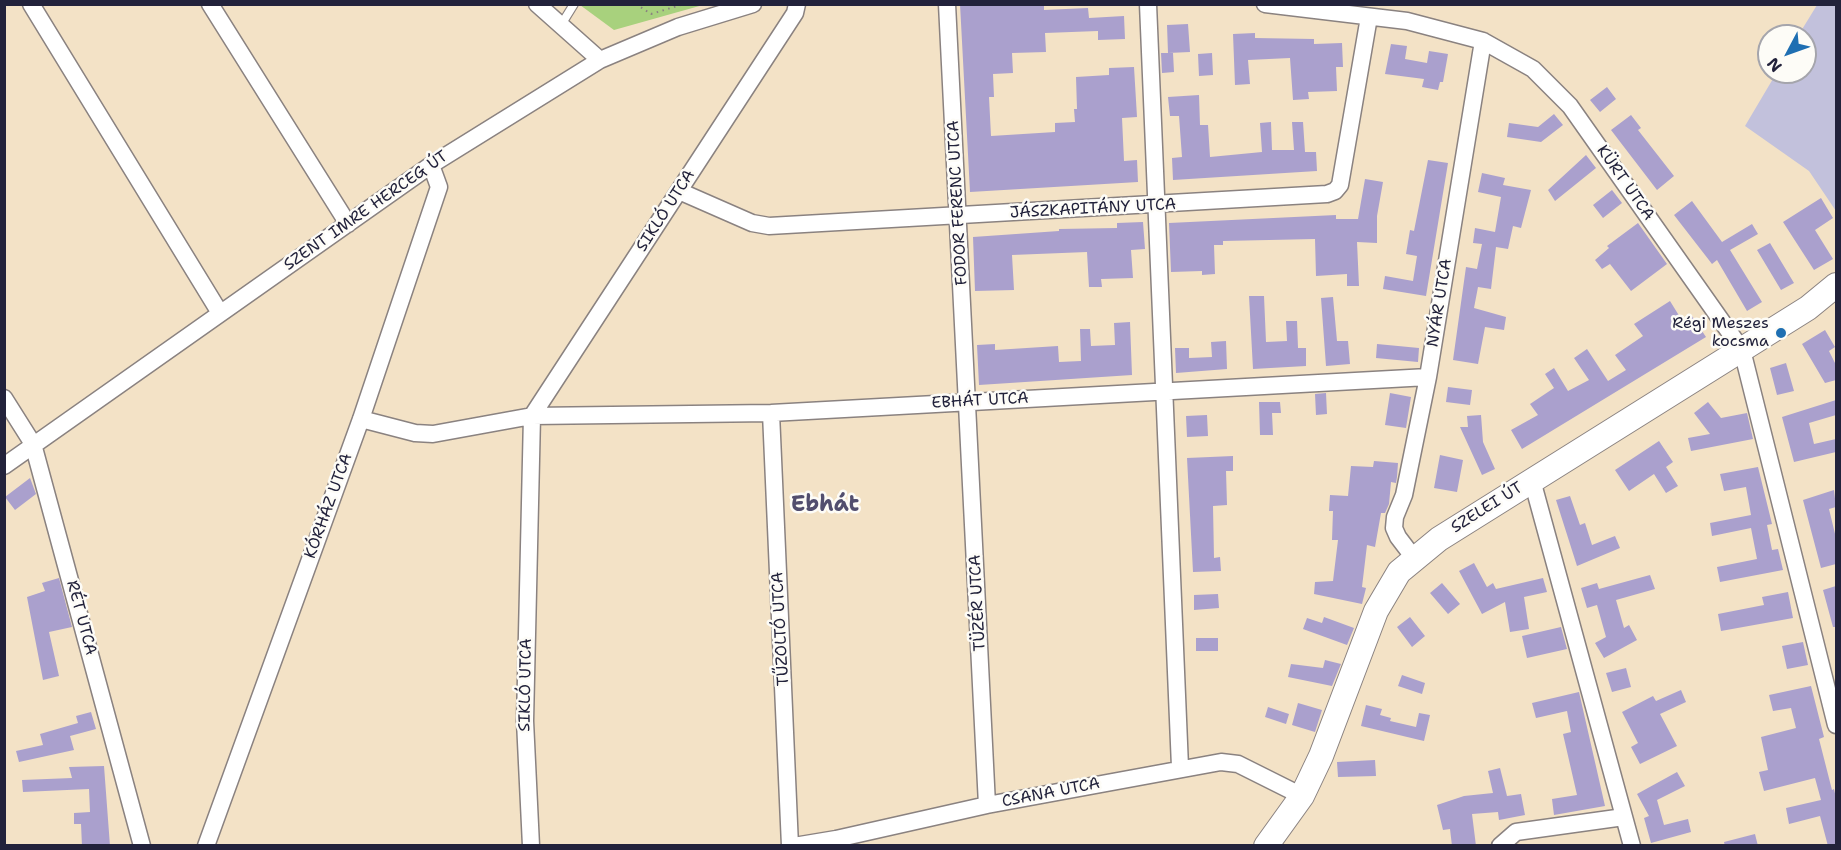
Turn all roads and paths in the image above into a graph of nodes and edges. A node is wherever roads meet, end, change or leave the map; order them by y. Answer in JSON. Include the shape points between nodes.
{"nodes":[{"id":1,"x":31,"y":4,"type":"edge"},
{"id":2,"x":210,"y":4,"type":"edge"},
{"id":3,"x":537,"y":4,"type":"edge"},
{"id":4,"x":574,"y":4,"type":"edge"},
{"id":5,"x":636,"y":4,"type":"edge"},
{"id":6,"x":684,"y":4,"type":"edge"},
{"id":7,"x":753,"y":4,"type":"edge"},
{"id":8,"x":796,"y":4,"type":"edge"},
{"id":9,"x":947,"y":4,"type":"edge"},
{"id":10,"x":1148,"y":4,"type":"edge"},
{"id":11,"x":1265,"y":4,"type":"edge"},
{"id":12,"x":1369,"y":17,"type":"junction"},
{"id":13,"x":561,"y":25,"type":"junction"},
{"id":14,"x":1483,"y":41,"type":"junction"},
{"id":15,"x":600,"y":60,"type":"junction"},
{"id":16,"x":431,"y":165,"type":"junction"},
{"id":17,"x":679,"y":191,"type":"junction"},
{"id":18,"x":1156,"y":205,"type":"junction"},
{"id":19,"x":959,"y":217,"type":"junction"},
{"id":20,"x":348,"y":224,"type":"junction"},
{"id":21,"x":1836,"y":285,"type":"edge"},
{"id":22,"x":220,"y":313,"type":"junction"},
{"id":23,"x":1742,"y":350,"type":"junction"},
{"id":24,"x":1428,"y":377,"type":"junction"},
{"id":25,"x":1164,"y":390,"type":"junction"},
{"id":26,"x":4,"y":398,"type":"edge"},
{"id":27,"x":968,"y":402,"type":"junction"},
{"id":28,"x":771,"y":413,"type":"junction"},
{"id":29,"x":532,"y":416,"type":"junction"},
{"id":30,"x":361,"y":419,"type":"junction"},
{"id":31,"x":33,"y":444,"type":"junction"},
{"id":32,"x":4,"y":466,"type":"edge"},
{"id":33,"x":1532,"y":480,"type":"junction"},
{"id":34,"x":1414,"y":558,"type":"junction"},
{"id":35,"x":1836,"y":724,"type":"edge"},
{"id":36,"x":1180,"y":768,"type":"junction"},
{"id":37,"x":1302,"y":796,"type":"junction"},
{"id":38,"x":987,"y":805,"type":"junction"},
{"id":39,"x":1624,"y":817,"type":"junction"},
{"id":40,"x":836,"y":842,"type":"edge"},
{"id":41,"x":142,"y":846,"type":"edge"},
{"id":42,"x":206,"y":846,"type":"edge"},
{"id":43,"x":531,"y":846,"type":"edge"},
{"id":44,"x":792,"y":846,"type":"edge"},
{"id":45,"x":1266,"y":846,"type":"edge"},
{"id":46,"x":1500,"y":846,"type":"edge"},
{"id":47,"x":1632,"y":846,"type":"edge"}],
"edges":[{"from":1,"to":22,"type":"street"},
{"from":2,"to":20,"type":"street"},
{"from":3,"to":13,"type":"street"},
{"from":4,"to":13,"type":"lane"},
{"from":5,"to":6,"type":"path","via":[[651,14]]},
{"from":7,"to":15,"type":"street","name":"SZENT IMRE HERCEG ÚT","via":[[678,27]]},
{"from":8,"to":17,"type":"street","name":"SIKLÓ UTCA","via":[[795,13]]},
{"from":9,"to":19,"type":"street","name":"FODOR FERENC UTCA"},
{"from":10,"to":18,"type":"street"},
{"from":11,"to":12,"type":"street"},
{"from":12,"to":14,"type":"street","via":[[1407,21]]},
{"from":12,"to":18,"type":"street","name":"JÁSZKAPITÁNY UTCA","via":[[1340,185],[1335,191]]},
{"from":13,"to":15,"type":"street"},
{"from":14,"to":23,"type":"street","name":"KÜRT UTCA","via":[[1533,69],[1570,106]]},
{"from":14,"to":24,"type":"street","name":"NYÁR UTCA"},
{"from":15,"to":16,"type":"street","name":"SZENT IMRE HERCEG ÚT"},
{"from":16,"to":20,"type":"street","name":"SZENT IMRE HERCEG ÚT"},
{"from":16,"to":30,"type":"street","name":"KÓRHÁZ UTCA","via":[[439,187]]},
{"from":17,"to":19,"type":"street","name":"JÁSZKAPITÁNY UTCA","via":[[752,223],[769,226]]},
{"from":17,"to":29,"type":"street","name":"SIKLÓ UTCA"},
{"from":18,"to":19,"type":"street","name":"JÁSZKAPITÁNY UTCA"},
{"from":18,"to":25,"type":"street"},
{"from":19,"to":27,"type":"street","name":"FODOR FERENC UTCA"},
{"from":20,"to":22,"type":"street","name":"SZENT IMRE HERCEG ÚT"},
{"from":21,"to":23,"type":"main road","name":"SZELEI ÚT"},
{"from":22,"to":31,"type":"street","name":"SZENT IMRE HERCEG ÚT"},
{"from":23,"to":33,"type":"main road","name":"SZELEI ÚT"},
{"from":23,"to":35,"type":"street"},
{"from":24,"to":25,"type":"street","name":"EBHÁT UTCA"},
{"from":24,"to":34,"type":"street","name":"NYÁR UTCA","via":[[1394,528]]},
{"from":25,"to":27,"type":"street","name":"EBHÁT UTCA"},
{"from":25,"to":36,"type":"street"},
{"from":26,"to":31,"type":"street","name":"RÉT UTCA"},
{"from":27,"to":28,"type":"street","name":"EBHÁT UTCA"},
{"from":27,"to":38,"type":"street","name":"TÜZÉR UTCA"},
{"from":28,"to":29,"type":"street","name":"EBHÁT UTCA"},
{"from":28,"to":44,"type":"street","name":"TŰZOLTÓ UTCA"},
{"from":29,"to":30,"type":"street","via":[[433,434]]},
{"from":29,"to":43,"type":"street","name":"SIKLÓ UTCA","via":[[525,721]]},
{"from":30,"to":42,"type":"street","name":"KÓRHÁZ UTCA"},
{"from":31,"to":32,"type":"street","name":"SZENT IMRE HERCEG ÚT"},
{"from":31,"to":41,"type":"street","name":"RÉT UTCA"},
{"from":33,"to":34,"type":"main road","name":"SZELEI ÚT"},
{"from":33,"to":39,"type":"street"},
{"from":34,"to":37,"type":"main road","name":"SZELEI ÚT","via":[[1390,584],[1376,611]]},
{"from":36,"to":37,"type":"street","name":"CSANA UTCA","via":[[1221,762],[1238,764]]},
{"from":36,"to":38,"type":"street","name":"CSANA UTCA"},
{"from":37,"to":45,"type":"main road","name":"SZELEI ÚT"},
{"from":38,"to":40,"type":"street","name":"CSANA UTCA"},
{"from":39,"to":46,"type":"street","via":[[1516,832]]},
{"from":39,"to":47,"type":"street"},
{"from":40,"to":44,"type":"street","name":"CSANA UTCA"}]}
